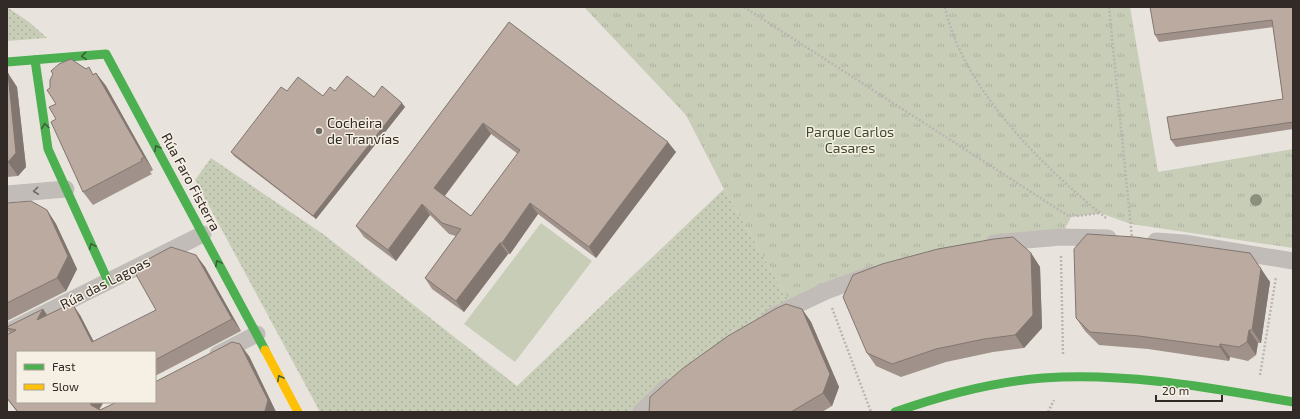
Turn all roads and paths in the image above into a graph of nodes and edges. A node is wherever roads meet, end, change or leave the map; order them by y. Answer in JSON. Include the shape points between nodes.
{"nodes":[{"id":1,"x":744,"y":7,"type":"edge"},
{"id":2,"x":945,"y":7,"type":"edge"},
{"id":3,"x":1109,"y":7,"type":"edge"},
{"id":4,"x":35,"y":60,"type":"junction"},
{"id":5,"x":7,"y":62,"type":"edge"},
{"id":6,"x":66,"y":188,"type":"junction"},
{"id":7,"x":7,"y":194,"type":"edge"},
{"id":8,"x":1100,"y":213,"type":"junction"},
{"id":9,"x":1111,"y":222,"type":"dead end"},
{"id":10,"x":203,"y":234,"type":"junction"},
{"id":11,"x":1061,"y":237,"type":"junction"},
{"id":12,"x":1130,"y":238,"type":"junction"},
{"id":13,"x":977,"y":246,"type":"edge"},
{"id":14,"x":1286,"y":260,"type":"edge"},
{"id":15,"x":890,"y":268,"type":"edge"},
{"id":16,"x":108,"y":281,"type":"junction"},
{"id":17,"x":826,"y":291,"type":"junction"},
{"id":18,"x":760,"y":323,"type":"edge"},
{"id":19,"x":7,"y":332,"type":"edge"},
{"id":20,"x":257,"y":334,"type":"junction"},
{"id":21,"x":201,"y":363,"type":"edge"},
{"id":22,"x":681,"y":376,"type":"edge"},
{"id":23,"x":1064,"y":377,"type":"junction"},
{"id":24,"x":1256,"y":396,"type":"junction"},
{"id":25,"x":1293,"y":402,"type":"edge"},
{"id":26,"x":298,"y":412,"type":"edge"},
{"id":27,"x":640,"y":412,"type":"edge"},
{"id":28,"x":871,"y":412,"type":"edge"},
{"id":29,"x":896,"y":412,"type":"edge"}],
"edges":[{"from":1,"to":8,"type":"path","via":[[1071,217]]},
{"from":2,"to":8,"type":"path","via":[[965,60],[992,104],[1056,175]]},
{"from":3,"to":12,"type":"path","via":[[1132,239]]},
{"from":4,"to":5,"type":"street","name":"Rúa Faro Fisterra"},
{"from":6,"to":4,"type":"street","one_way":true,"via":[[48,149]]},
{"from":10,"to":4,"type":"street","name":"Rúa Faro Fisterra","one_way":true,"via":[[106,54]]},
{"from":6,"to":7,"type":"street","one_way":true},
{"from":16,"to":6,"type":"street","one_way":true},
{"from":8,"to":9,"type":"path"},
{"from":10,"to":16,"type":"street","name":"Rúa das Lagoas"},
{"from":20,"to":10,"type":"street","name":"Rúa Faro Fisterra","one_way":true},
{"from":11,"to":12,"type":"street"},
{"from":11,"to":13,"type":"street"},
{"from":11,"to":23,"type":"path"},
{"from":12,"to":14,"type":"street","via":[[1184,243]]},
{"from":14,"to":24,"type":"path"},
{"from":15,"to":17,"type":"street"},
{"from":16,"to":19,"type":"street","name":"Rúa das Lagoas"},
{"from":17,"to":18,"type":"street"},
{"from":17,"to":28,"type":"path"},
{"from":20,"to":21,"type":"street"},
{"from":26,"to":20,"type":"street","name":"Rúa Faro Fisterra","one_way":true},
{"from":22,"to":27,"type":"street"},
{"from":23,"to":24,"type":"street","via":[[1143,379]]},
{"from":23,"to":29,"type":"street","via":[[978,387],[936,397]]},
{"from":24,"to":25,"type":"street"}]}
